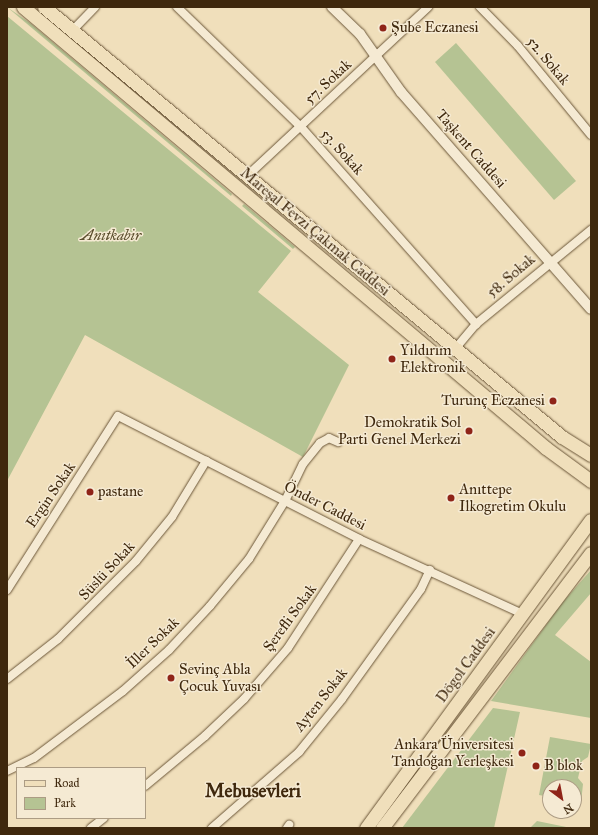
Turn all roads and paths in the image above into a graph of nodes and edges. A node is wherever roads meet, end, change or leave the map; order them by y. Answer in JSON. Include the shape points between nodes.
{"nodes":[{"id":1,"x":23,"y":7,"type":"edge"},
{"id":2,"x":44,"y":7,"type":"edge"},
{"id":3,"x":95,"y":7,"type":"edge"},
{"id":4,"x":177,"y":7,"type":"edge"},
{"id":5,"x":332,"y":7,"type":"edge"},
{"id":6,"x":428,"y":7,"type":"edge"},
{"id":7,"x":480,"y":7,"type":"edge"},
{"id":8,"x":72,"y":31,"type":"junction"},
{"id":9,"x":377,"y":56,"type":"junction"},
{"id":10,"x":301,"y":127,"type":"junction"},
{"id":11,"x":591,"y":135,"type":"edge"},
{"id":12,"x":246,"y":177,"type":"junction"},
{"id":13,"x":591,"y":230,"type":"edge"},
{"id":14,"x":550,"y":262,"type":"junction"},
{"id":15,"x":591,"y":308,"type":"edge"},
{"id":16,"x":476,"y":324,"type":"junction"},
{"id":17,"x":455,"y":349,"type":"junction"},
{"id":18,"x":118,"y":416,"type":"joint"},
{"id":19,"x":338,"y":442,"type":"dead end"},
{"id":20,"x":591,"y":455,"type":"edge"},
{"id":21,"x":206,"y":461,"type":"junction"},
{"id":22,"x":589,"y":480,"type":"edge"},
{"id":23,"x":285,"y":501,"type":"junction"},
{"id":24,"x":591,"y":520,"type":"edge"},
{"id":25,"x":359,"y":539,"type":"junction"},
{"id":26,"x":591,"y":553,"type":"edge"},
{"id":27,"x":430,"y":570,"type":"junction"},
{"id":28,"x":7,"y":590,"type":"edge"},
{"id":29,"x":523,"y":614,"type":"junction"},
{"id":30,"x":7,"y":679,"type":"edge"},
{"id":31,"x":16,"y":767,"type":"edge"},
{"id":32,"x":17,"y":767,"type":"edge"},
{"id":33,"x":7,"y":772,"type":"edge"},
{"id":34,"x":146,"y":785,"type":"edge"},
{"id":35,"x":103,"y":819,"type":"edge"},
{"id":36,"x":91,"y":828,"type":"edge"},
{"id":37,"x":212,"y":828,"type":"edge"},
{"id":38,"x":366,"y":828,"type":"edge"},
{"id":39,"x":382,"y":828,"type":"edge"}],
"edges":[{"from":1,"to":22,"type":"main road","name":"Mareşal Fevzi Çakmak Caddesi","via":[[539,442]]},
{"from":2,"to":8,"type":"main road","name":"Mareşal Fevzi Çakmak Caddesi"},
{"from":3,"to":8,"type":"street"},
{"from":4,"to":10,"type":"street","name":"53. Sokak"},
{"from":5,"to":9,"type":"street","name":"Taşkent Caddesi"},
{"from":6,"to":9,"type":"street","name":"57. Sokak"},
{"from":7,"to":11,"type":"street","name":"52. Sokak","via":[[518,46]]},
{"from":8,"to":12,"type":"main road","name":"Mareşal Fevzi Çakmak Caddesi"},
{"from":9,"to":10,"type":"street","name":"57. Sokak"},
{"from":9,"to":14,"type":"street","name":"Taşkent Caddesi","via":[[401,92]]},
{"from":10,"to":12,"type":"street","name":"57. Sokak"},
{"from":10,"to":16,"type":"street","name":"53. Sokak"},
{"from":12,"to":17,"type":"main road","name":"Mareşal Fevzi Çakmak Caddesi"},
{"from":13,"to":14,"type":"street","name":"58. Sokak"},
{"from":14,"to":15,"type":"street","name":"Taşkent Caddesi"},
{"from":14,"to":16,"type":"street","name":"58. Sokak"},
{"from":16,"to":17,"type":"street","name":"58. Sokak"},
{"from":17,"to":20,"type":"main road","name":"Mareşal Fevzi Çakmak Caddesi","via":[[562,437]]},
{"from":18,"to":21,"type":"street","name":"Önder Caddesi"},
{"from":18,"to":28,"type":"street","name":"Ergin Sokak"},
{"from":19,"to":23,"type":"street","name":"İller Sokak","via":[[329,438],[320,443],[303,464]]},
{"from":21,"to":23,"type":"street","name":"Önder Caddesi"},
{"from":21,"to":30,"type":"street","name":"Süslü Sokak","via":[[172,517],[136,561],[58,639]]},
{"from":23,"to":25,"type":"street","name":"Önder Caddesi"},
{"from":23,"to":32,"type":"street","name":"İller Sokak","via":[[249,559],[169,650],[123,691],[34,758]]},
{"from":24,"to":29,"type":"main road","name":"Dögol Caddesi"},
{"from":25,"to":27,"type":"street","name":"Önder Caddesi"},
{"from":25,"to":34,"type":"street","name":"Şerefli Sokak","via":[[288,648],[244,699]]},
{"from":26,"to":39,"type":"main road","name":"Dögol Caddesi"},
{"from":27,"to":29,"type":"street","name":"Önder Caddesi"},
{"from":27,"to":37,"type":"street","name":"Ayten Sokak","via":[[421,589],[342,700],[299,752]]},
{"from":29,"to":38,"type":"main road","name":"Dögol Caddesi"},
{"from":31,"to":33,"type":"street","name":"İller Sokak"},
{"from":35,"to":36,"type":"street"}]}
